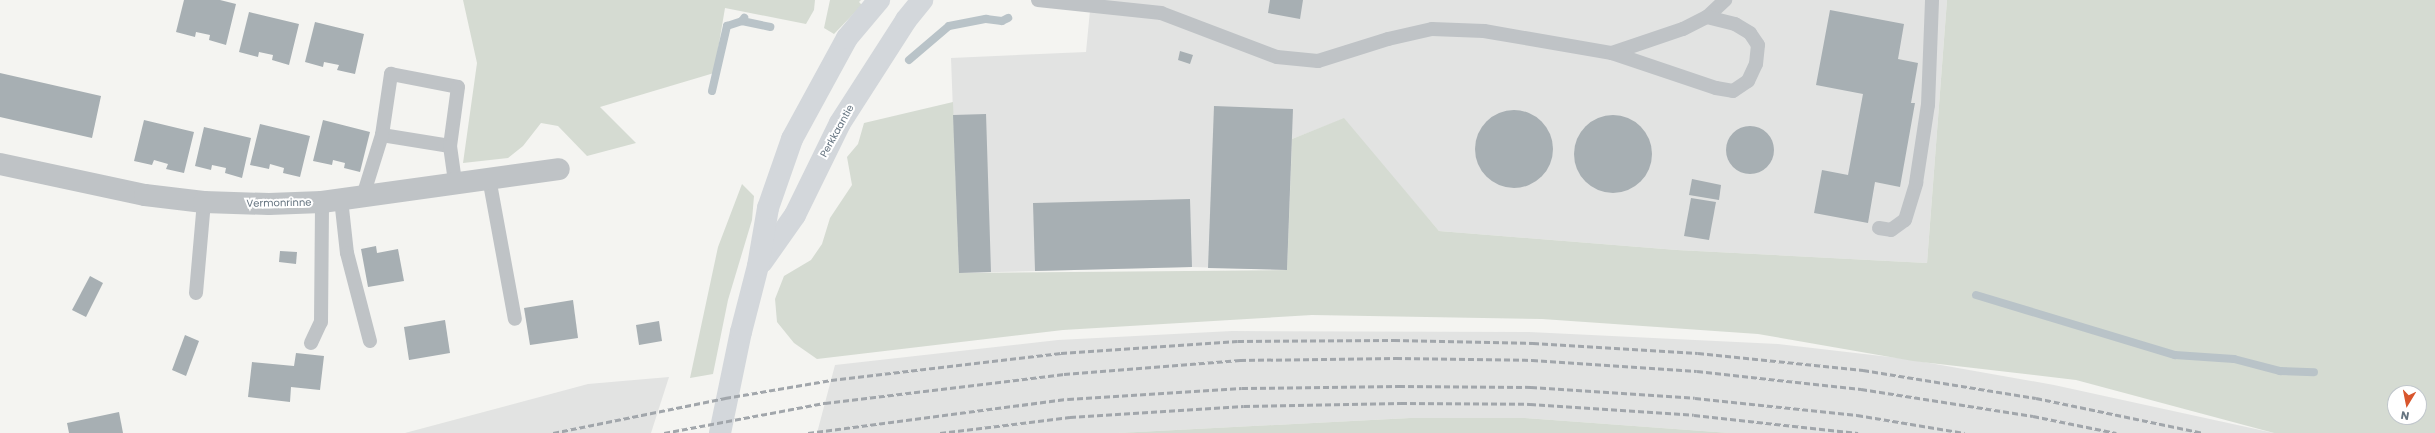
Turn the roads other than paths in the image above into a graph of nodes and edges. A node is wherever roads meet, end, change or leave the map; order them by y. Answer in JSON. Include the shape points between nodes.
{"nodes":[{"id":1,"x":879,"y":0,"type":"edge"},
{"id":2,"x":922,"y":0,"type":"edge"},
{"id":3,"x":1038,"y":0,"type":"edge"},
{"id":4,"x":1725,"y":0,"type":"edge"},
{"id":5,"x":1932,"y":0,"type":"edge"},
{"id":6,"x":1082,"y":2,"type":"edge"},
{"id":7,"x":1707,"y":18,"type":"junction"},
{"id":8,"x":1612,"y":52,"type":"junction"},
{"id":9,"x":382,"y":135,"type":"junction"},
{"id":10,"x":450,"y":146,"type":"junction"},
{"id":11,"x":0,"y":164,"type":"edge"},
{"id":12,"x":559,"y":169,"type":"dead end"},
{"id":13,"x":489,"y":178,"type":"junction"},
{"id":14,"x":455,"y":183,"type":"junction"},
{"id":15,"x":363,"y":196,"type":"junction"},
{"id":16,"x":332,"y":200,"type":"junction"},
{"id":17,"x":204,"y":202,"type":"junction"},
{"id":18,"x":1879,"y":228,"type":"dead end"},
{"id":19,"x":758,"y":266,"type":"junction"},
{"id":20,"x":196,"y":293,"type":"dead end"},
{"id":21,"x":515,"y":319,"type":"dead end"},
{"id":22,"x":370,"y":341,"type":"dead end"},
{"id":23,"x":311,"y":343,"type":"dead end"},
{"id":24,"x":720,"y":433,"type":"edge"}],
"edges":[{"from":1,"to":19,"type":"main road","name":"Perkkaantie","via":[[847,38],[792,139],[768,208]]},
{"from":2,"to":19,"type":"main road","name":"Perkkaantie","via":[[906,20],[840,123],[795,215]]},
{"from":3,"to":6,"type":"lane"},
{"from":4,"to":7,"type":"lane"},
{"from":5,"to":18,"type":"lane","via":[[1928,105],[1916,183],[1905,220],[1890,230]]},
{"from":6,"to":8,"type":"lane","via":[[1160,14],[1277,57],[1318,61],[1388,39],[1432,29],[1484,31]]},
{"from":7,"to":8,"type":"lane","via":[[1683,29]]},
{"from":7,"to":8,"type":"lane","via":[[1735,24],[1750,32],[1758,45],[1756,64],[1748,81],[1733,91],[1716,88]]},
{"from":9,"to":10,"type":"lane"},
{"from":9,"to":10,"type":"lane","via":[[391,74],[458,87]]},
{"from":9,"to":15,"type":"lane"},
{"from":10,"to":14,"type":"lane"},
{"from":11,"to":17,"type":"street","name":"Vermonrinne","via":[[117,190]]},
{"from":12,"to":13,"type":"street","name":"Vermonrinne"},
{"from":13,"to":14,"type":"street","name":"Vermonrinne"},
{"from":13,"to":21,"type":"lane"},
{"from":14,"to":15,"type":"street","name":"Vermonrinne"},
{"from":15,"to":16,"type":"street","name":"Vermonrinne"},
{"from":16,"to":17,"type":"street","name":"Vermonrinne","via":[[269,204]]},
{"from":16,"to":22,"type":"lane"},
{"from":16,"to":23,"type":"lane","via":[[321,322]]},
{"from":17,"to":20,"type":"lane"},
{"from":19,"to":24,"type":"main road","name":"Perkkaantie"}]}
